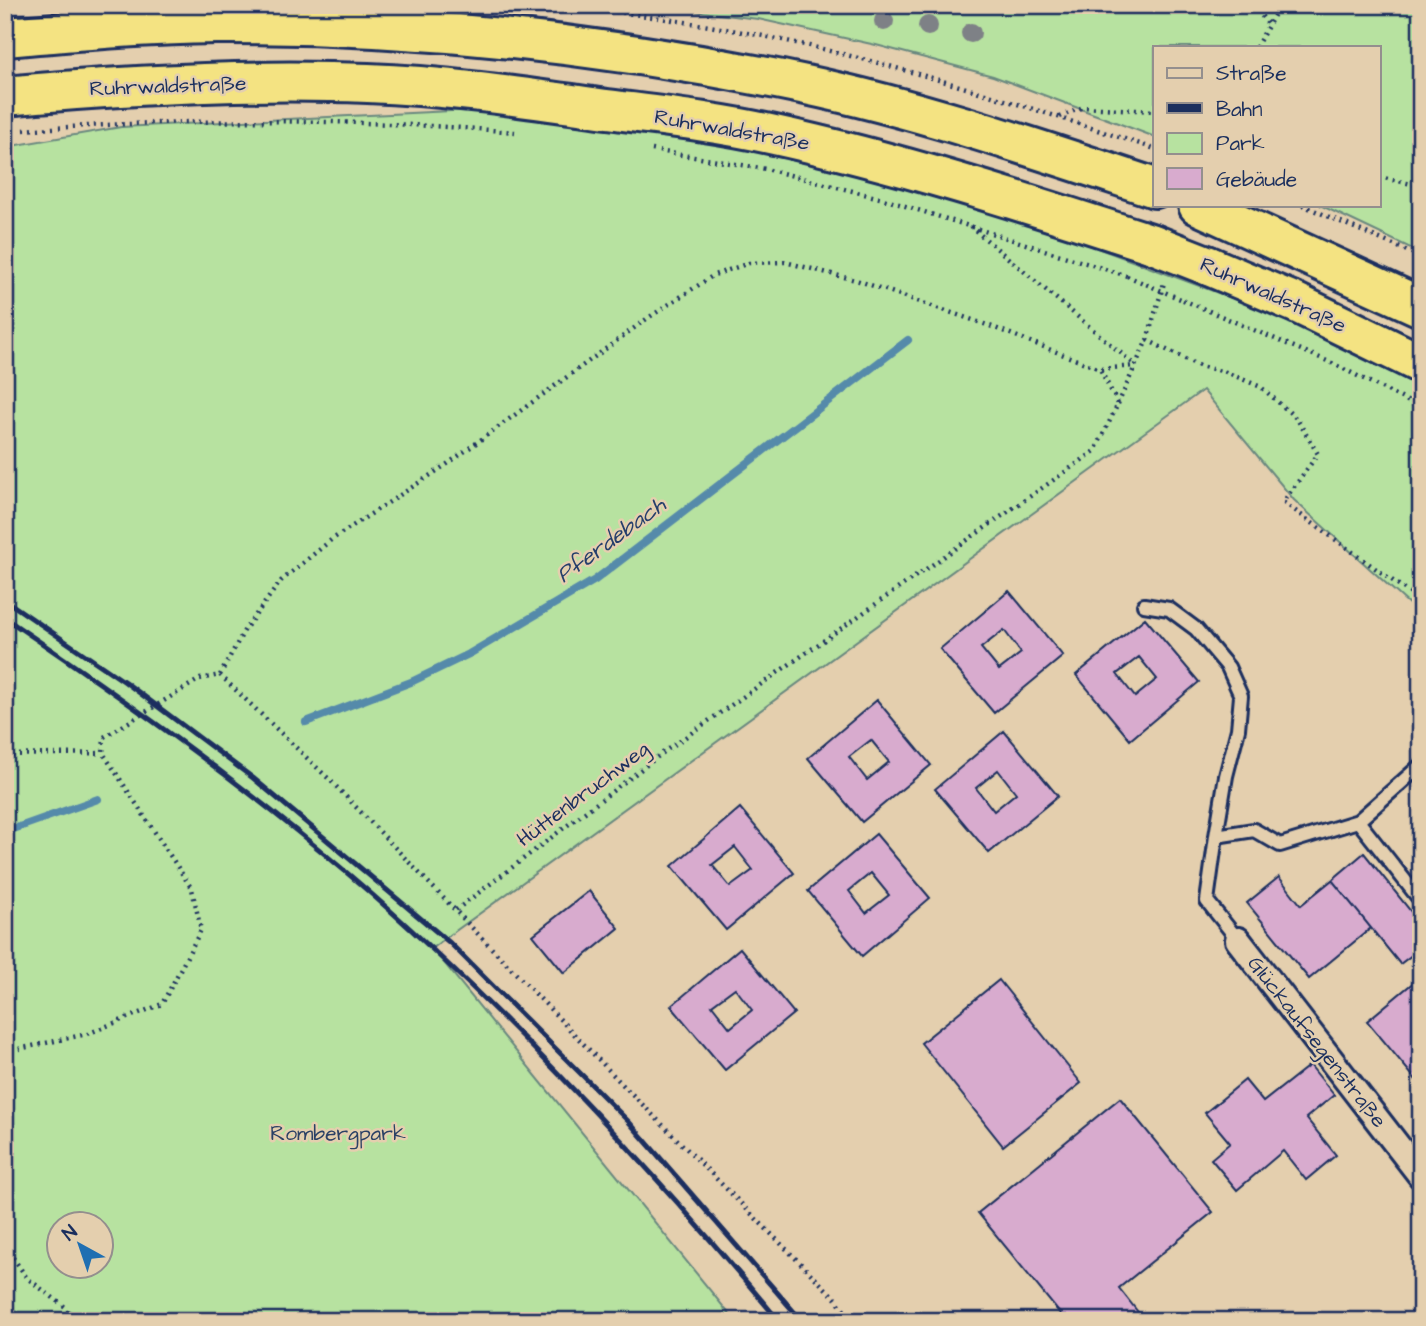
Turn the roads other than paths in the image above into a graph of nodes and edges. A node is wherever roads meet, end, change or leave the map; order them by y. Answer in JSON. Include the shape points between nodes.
{"nodes":[{"id":1,"x":5,"y":37,"type":"edge"},
{"id":2,"x":10,"y":113,"type":"edge"},
{"id":3,"x":1153,"y":187,"type":"edge"},
{"id":4,"x":1213,"y":211,"type":"edge"},
{"id":5,"x":1421,"y":307,"type":"edge"},
{"id":6,"x":1421,"y":364,"type":"edge"},
{"id":7,"x":1144,"y":605,"type":"dead end"},
{"id":8,"x":1421,"y":765,"type":"edge"},
{"id":9,"x":1358,"y":821,"type":"junction"},
{"id":10,"x":1216,"y":835,"type":"junction"},
{"id":11,"x":1421,"y":901,"type":"edge"},
{"id":12,"x":1238,"y":940,"type":"joint"},
{"id":13,"x":1421,"y":1176,"type":"edge"}],
"edges":[{"from":1,"to":3,"type":"highway","via":[[216,24],[528,40],[808,86],[954,124]]},
{"from":2,"to":6,"type":"highway","name":"Ruhrwaldstraße","bridge":true,"via":[[92,88],[369,83],[496,93],[768,133],[1001,195],[1159,261],[1209,266]]},
{"from":4,"to":5,"type":"highway"},
{"from":7,"to":10,"type":"lane","via":[[1169,610],[1196,629],[1228,667],[1241,696]]},
{"from":8,"to":9,"type":"lane"},
{"from":9,"to":10,"type":"lane","via":[[1280,845],[1254,830]]},
{"from":9,"to":11,"type":"lane"},
{"from":10,"to":12,"type":"lane","via":[[1207,901]]},
{"from":12,"to":13,"type":"street","name":"Glückaufsegenstraße"}]}
